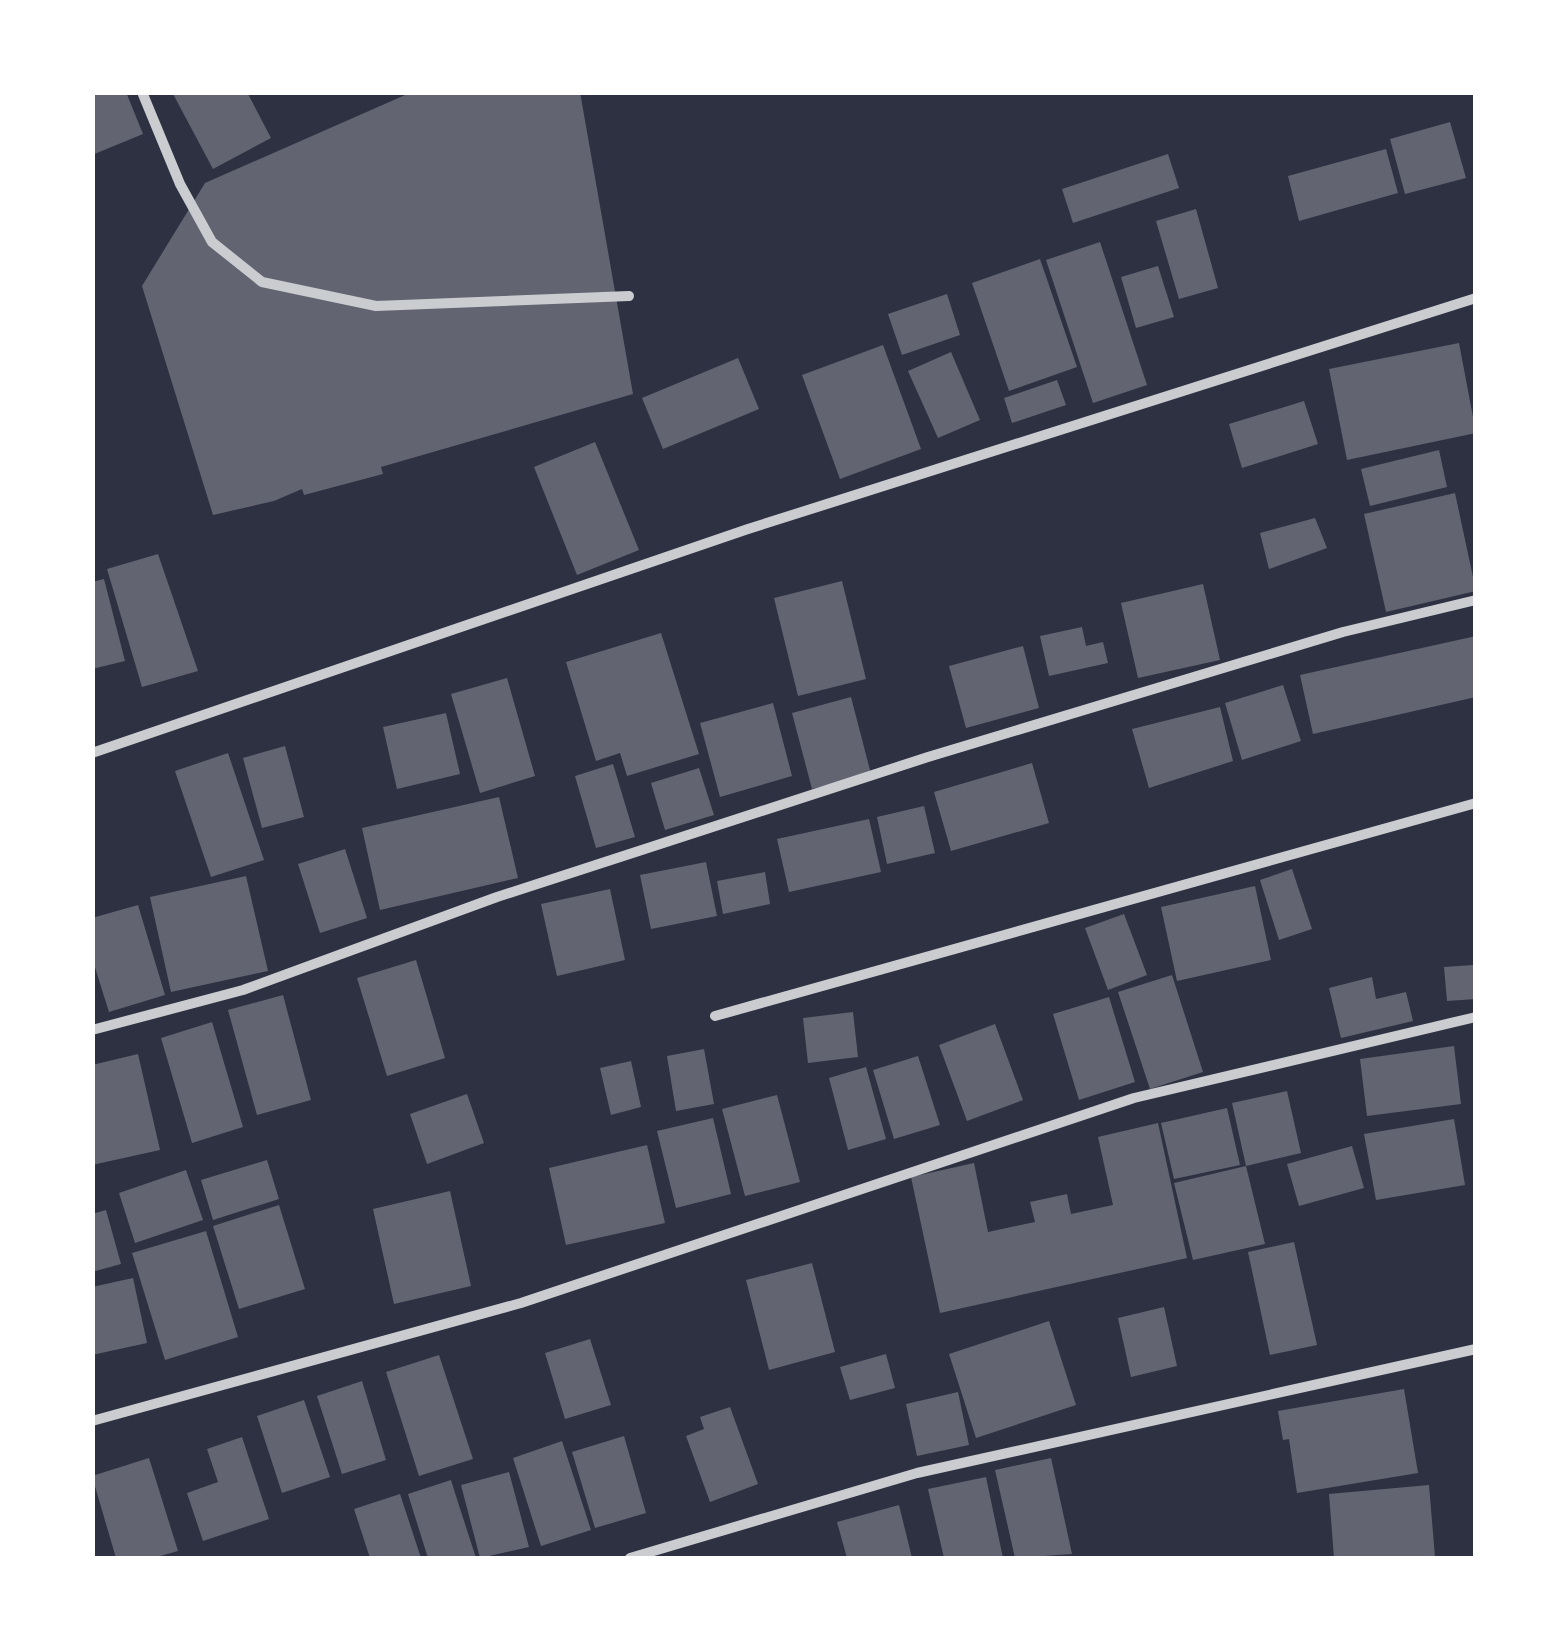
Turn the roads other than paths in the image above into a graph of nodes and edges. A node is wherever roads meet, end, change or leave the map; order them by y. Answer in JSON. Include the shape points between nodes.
{"nodes":[{"id":1,"x":142,"y":92,"type":"edge"},
{"id":2,"x":629,"y":296,"type":"dead end"},
{"id":3,"x":1476,"y":298,"type":"edge"},
{"id":4,"x":1476,"y":600,"type":"edge"},
{"id":5,"x":92,"y":753,"type":"edge"},
{"id":6,"x":1476,"y":802,"type":"edge"},
{"id":7,"x":715,"y":1016,"type":"dead end"},
{"id":8,"x":1476,"y":1017,"type":"edge"},
{"id":9,"x":92,"y":1030,"type":"edge"},
{"id":10,"x":1476,"y":1349,"type":"edge"},
{"id":11,"x":92,"y":1421,"type":"edge"},
{"id":12,"x":630,"y":1558,"type":"edge"}],
"edges":[{"from":1,"to":2,"type":"street","via":[[212,242],[262,282],[376,306]]},
{"from":3,"to":5,"type":"street","via":[[748,530]]},
{"from":4,"to":9,"type":"street","via":[[1343,632],[928,757],[496,897],[243,990]]},
{"from":6,"to":7,"type":"street"},
{"from":8,"to":11,"type":"street","via":[[1134,1098],[521,1303]]},
{"from":10,"to":12,"type":"street","via":[[918,1473]]}]}
